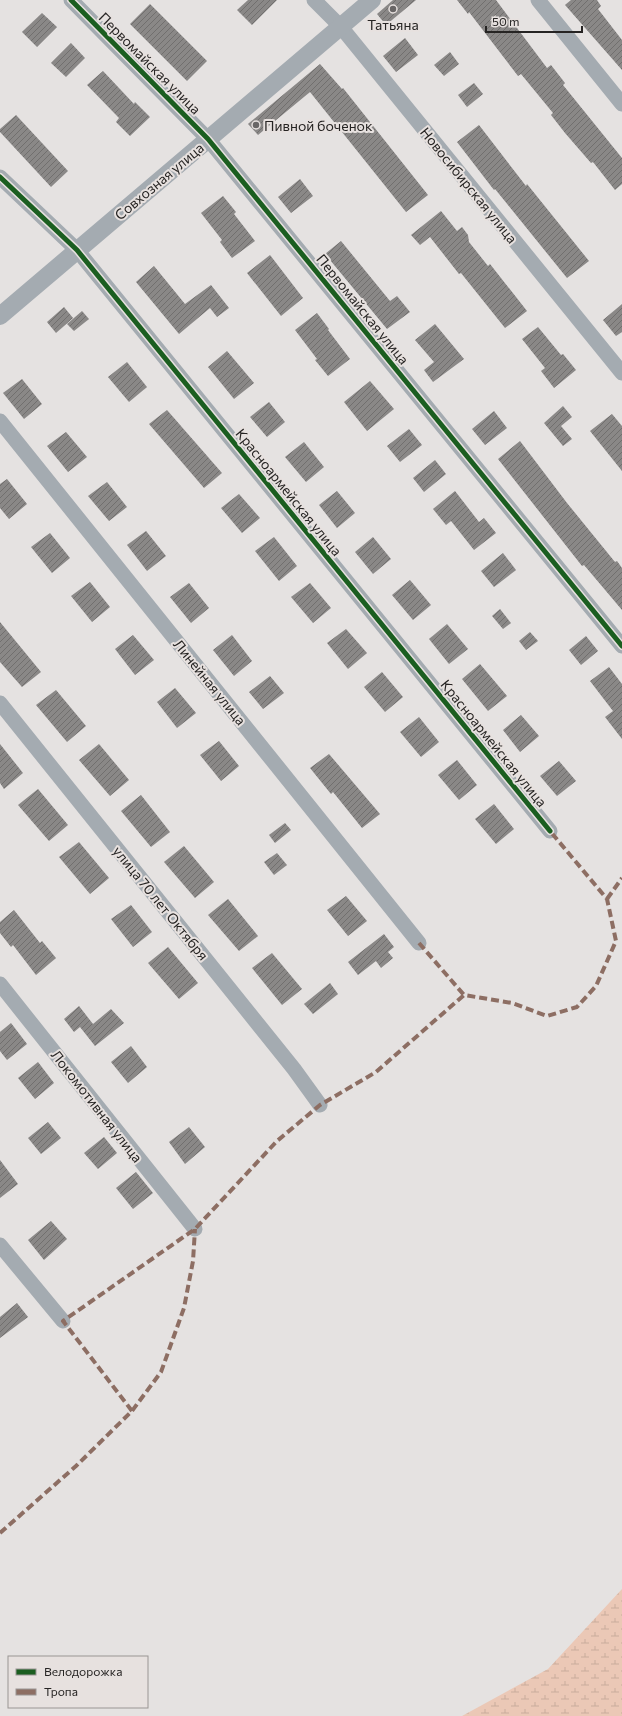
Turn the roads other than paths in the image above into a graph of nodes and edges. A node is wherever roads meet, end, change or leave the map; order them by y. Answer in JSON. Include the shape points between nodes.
{"nodes":[{"id":1,"x":71,"y":0,"type":"edge"},
{"id":2,"x":314,"y":0,"type":"edge"},
{"id":3,"x":372,"y":0,"type":"edge"},
{"id":4,"x":538,"y":0,"type":"edge"},
{"id":5,"x":341,"y":27,"type":"junction"},
{"id":6,"x":622,"y":104,"type":"edge"},
{"id":7,"x":208,"y":139,"type":"junction"},
{"id":8,"x":0,"y":177,"type":"edge"},
{"id":9,"x":77,"y":250,"type":"junction"},
{"id":10,"x":0,"y":316,"type":"edge"},
{"id":11,"x":622,"y":373,"type":"edge"},
{"id":12,"x":0,"y":421,"type":"edge"},
{"id":13,"x":622,"y":646,"type":"edge"},
{"id":14,"x":0,"y":703,"type":"edge"},
{"id":15,"x":550,"y":831,"type":"dead end"},
{"id":16,"x":419,"y":943,"type":"dead end"},
{"id":17,"x":0,"y":984,"type":"edge"},
{"id":18,"x":320,"y":1105,"type":"dead end"},
{"id":19,"x":195,"y":1229,"type":"dead end"},
{"id":20,"x":0,"y":1245,"type":"edge"},
{"id":21,"x":63,"y":1321,"type":"dead end"}],
"edges":[{"from":1,"to":7,"type":"street","name":"Первомайская улица"},
{"from":2,"to":5,"type":"street","name":"Новосибирская улица"},
{"from":3,"to":5,"type":"street","name":"Совхозная улица"},
{"from":4,"to":6,"type":"street"},
{"from":5,"to":7,"type":"street","name":"Совхозная улица"},
{"from":5,"to":11,"type":"street","name":"Новосибирская улица"},
{"from":7,"to":9,"type":"street","name":"Совхозная улица"},
{"from":7,"to":13,"type":"street","name":"Первомайская улица"},
{"from":8,"to":9,"type":"street","name":"Красноармейская улица"},
{"from":9,"to":10,"type":"street","name":"Совхозная улица"},
{"from":9,"to":15,"type":"street","name":"Красноармейская улица"},
{"from":12,"to":16,"type":"street","name":"Линейная улица"},
{"from":14,"to":18,"type":"street","name":"улица 70 лет Октября","via":[[294,1069]]},
{"from":17,"to":19,"type":"street","name":"Локомотивная улица"},
{"from":20,"to":21,"type":"street"}]}
